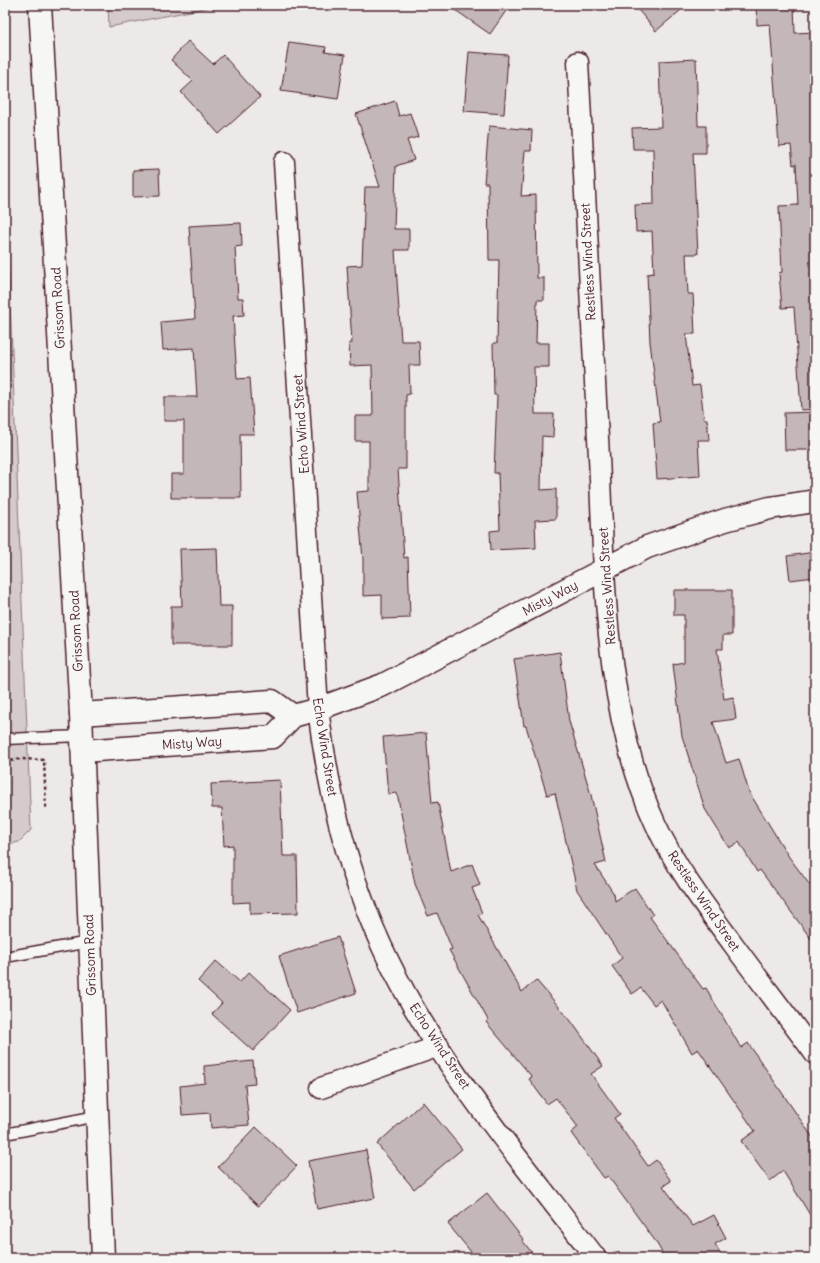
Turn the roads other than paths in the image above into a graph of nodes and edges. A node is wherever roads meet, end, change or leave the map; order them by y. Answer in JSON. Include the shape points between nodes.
{"nodes":[{"id":1,"x":40,"y":5,"type":"edge"},
{"id":2,"x":578,"y":62,"type":"dead end"},
{"id":3,"x":284,"y":162,"type":"dead end"},
{"id":4,"x":815,"y":501,"type":"edge"},
{"id":5,"x":605,"y":568,"type":"junction"},
{"id":6,"x":318,"y":709,"type":"junction"},
{"id":7,"x":82,"y":714,"type":"junction"},
{"id":8,"x":293,"y":716,"type":"junction"},
{"id":9,"x":5,"y":739,"type":"edge"},
{"id":10,"x":82,"y":744,"type":"junction"},
{"id":11,"x":89,"y":942,"type":"junction"},
{"id":12,"x":5,"y":957,"type":"edge"},
{"id":13,"x":439,"y":1046,"type":"junction"},
{"id":14,"x":815,"y":1054,"type":"edge"},
{"id":15,"x":321,"y":1088,"type":"dead end"},
{"id":16,"x":97,"y":1116,"type":"junction"},
{"id":17,"x":5,"y":1134,"type":"edge"},
{"id":18,"x":103,"y":1258,"type":"edge"},
{"id":19,"x":596,"y":1258,"type":"edge"}],
"edges":[{"from":1,"to":7,"type":"main road","name":"Grissom Road"},
{"from":2,"to":5,"type":"street","name":"Restless Wind Street"},
{"from":3,"to":6,"type":"street","name":"Echo Wind Street"},
{"from":4,"to":5,"type":"main road","name":"Misty Way","via":[[770,508],[725,520],[647,547]]},
{"from":5,"to":6,"type":"main road","name":"Misty Way","via":[[383,685]]},
{"from":5,"to":14,"type":"street","name":"Restless Wind Street","via":[[611,653],[620,715],[639,783],[656,824],[676,864],[701,901]]},
{"from":6,"to":8,"type":"main road","name":"Misty Way"},
{"from":6,"to":13,"type":"street","name":"Echo Wind Street","via":[[325,762],[341,835],[362,899],[391,964]]},
{"from":7,"to":8,"type":"main road","via":[[272,701]]},
{"from":7,"to":10,"type":"main road","name":"Grissom Road"},
{"from":8,"to":10,"type":"main road","name":"Misty Way","via":[[273,737]]},
{"from":9,"to":10,"type":"lane"},
{"from":10,"to":11,"type":"main road","name":"Grissom Road"},
{"from":11,"to":12,"type":"lane"},
{"from":11,"to":16,"type":"main road","name":"Grissom Road"},
{"from":13,"to":15,"type":"street"},
{"from":13,"to":19,"type":"street","name":"Echo Wind Street","via":[[465,1086]]},
{"from":16,"to":17,"type":"lane"},
{"from":16,"to":18,"type":"main road","name":"Grissom Road"}]}
